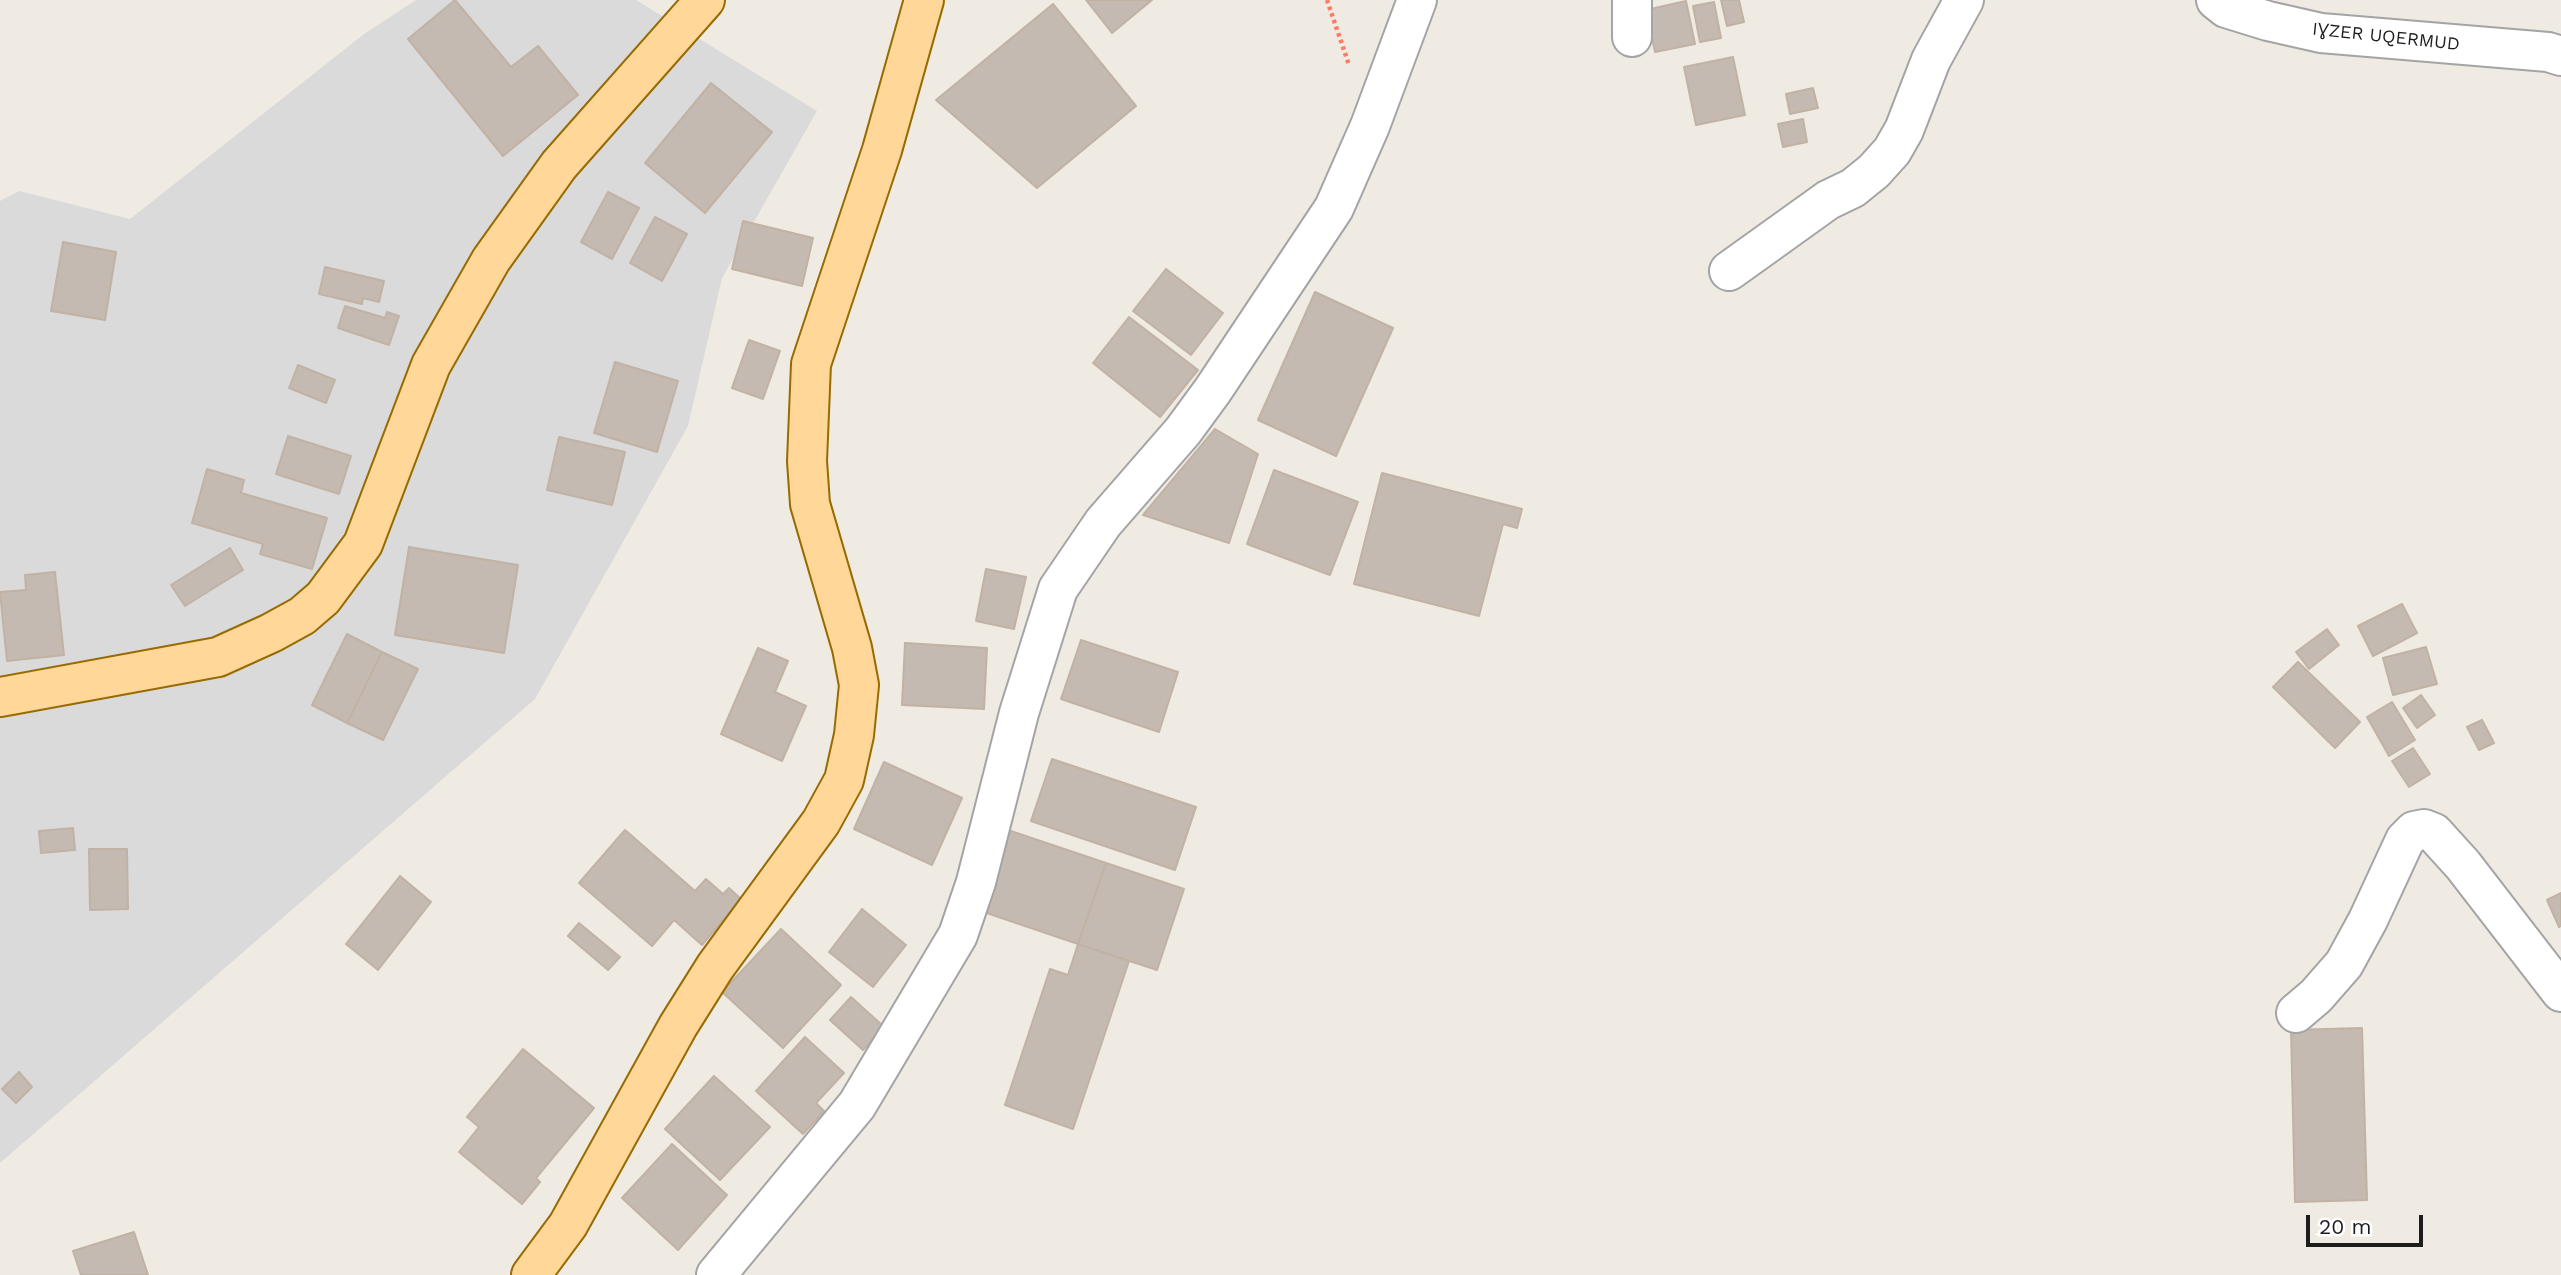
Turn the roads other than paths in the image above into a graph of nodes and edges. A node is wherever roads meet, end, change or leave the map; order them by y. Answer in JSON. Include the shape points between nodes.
{"nodes":[{"id":1,"x":705,"y":0,"type":"edge"},
{"id":2,"x":924,"y":0,"type":"edge"},
{"id":3,"x":1418,"y":0,"type":"edge"},
{"id":4,"x":1964,"y":0,"type":"edge"},
{"id":5,"x":2216,"y":0,"type":"edge"},
{"id":6,"x":2561,"y":56,"type":"edge"},
{"id":7,"x":1729,"y":271,"type":"dead end"},
{"id":8,"x":0,"y":696,"type":"edge"},
{"id":9,"x":2561,"y":992,"type":"edge"},
{"id":10,"x":2295,"y":1013,"type":"dead end"},
{"id":11,"x":713,"y":1271,"type":"edge"},
{"id":12,"x":531,"y":1275,"type":"edge"}],
"edges":[{"from":1,"to":8,"type":"main road","via":[[559,165],[491,260],[431,365],[363,544],[323,598],[302,617],[218,657]]},
{"from":2,"to":12,"type":"main road","via":[[882,150],[811,364],[810,504],[859,685],[844,780],[821,822],[715,967],[568,1225]]},
{"from":3,"to":11,"type":"street","via":[[1334,208],[1213,390],[1102,523],[1058,589],[958,935],[857,1105]]},
{"from":4,"to":7,"type":"street","via":[[1931,60],[1904,130],[1883,161],[1853,188],[1828,200]]},
{"from":5,"to":6,"type":"street","name":"IƔZER UQERMUD","via":[[2227,8],[2321,33]]},
{"from":9,"to":10,"type":"street","via":[[2463,865],[2434,833],[2424,829],[2405,840],[2344,964]]}]}
